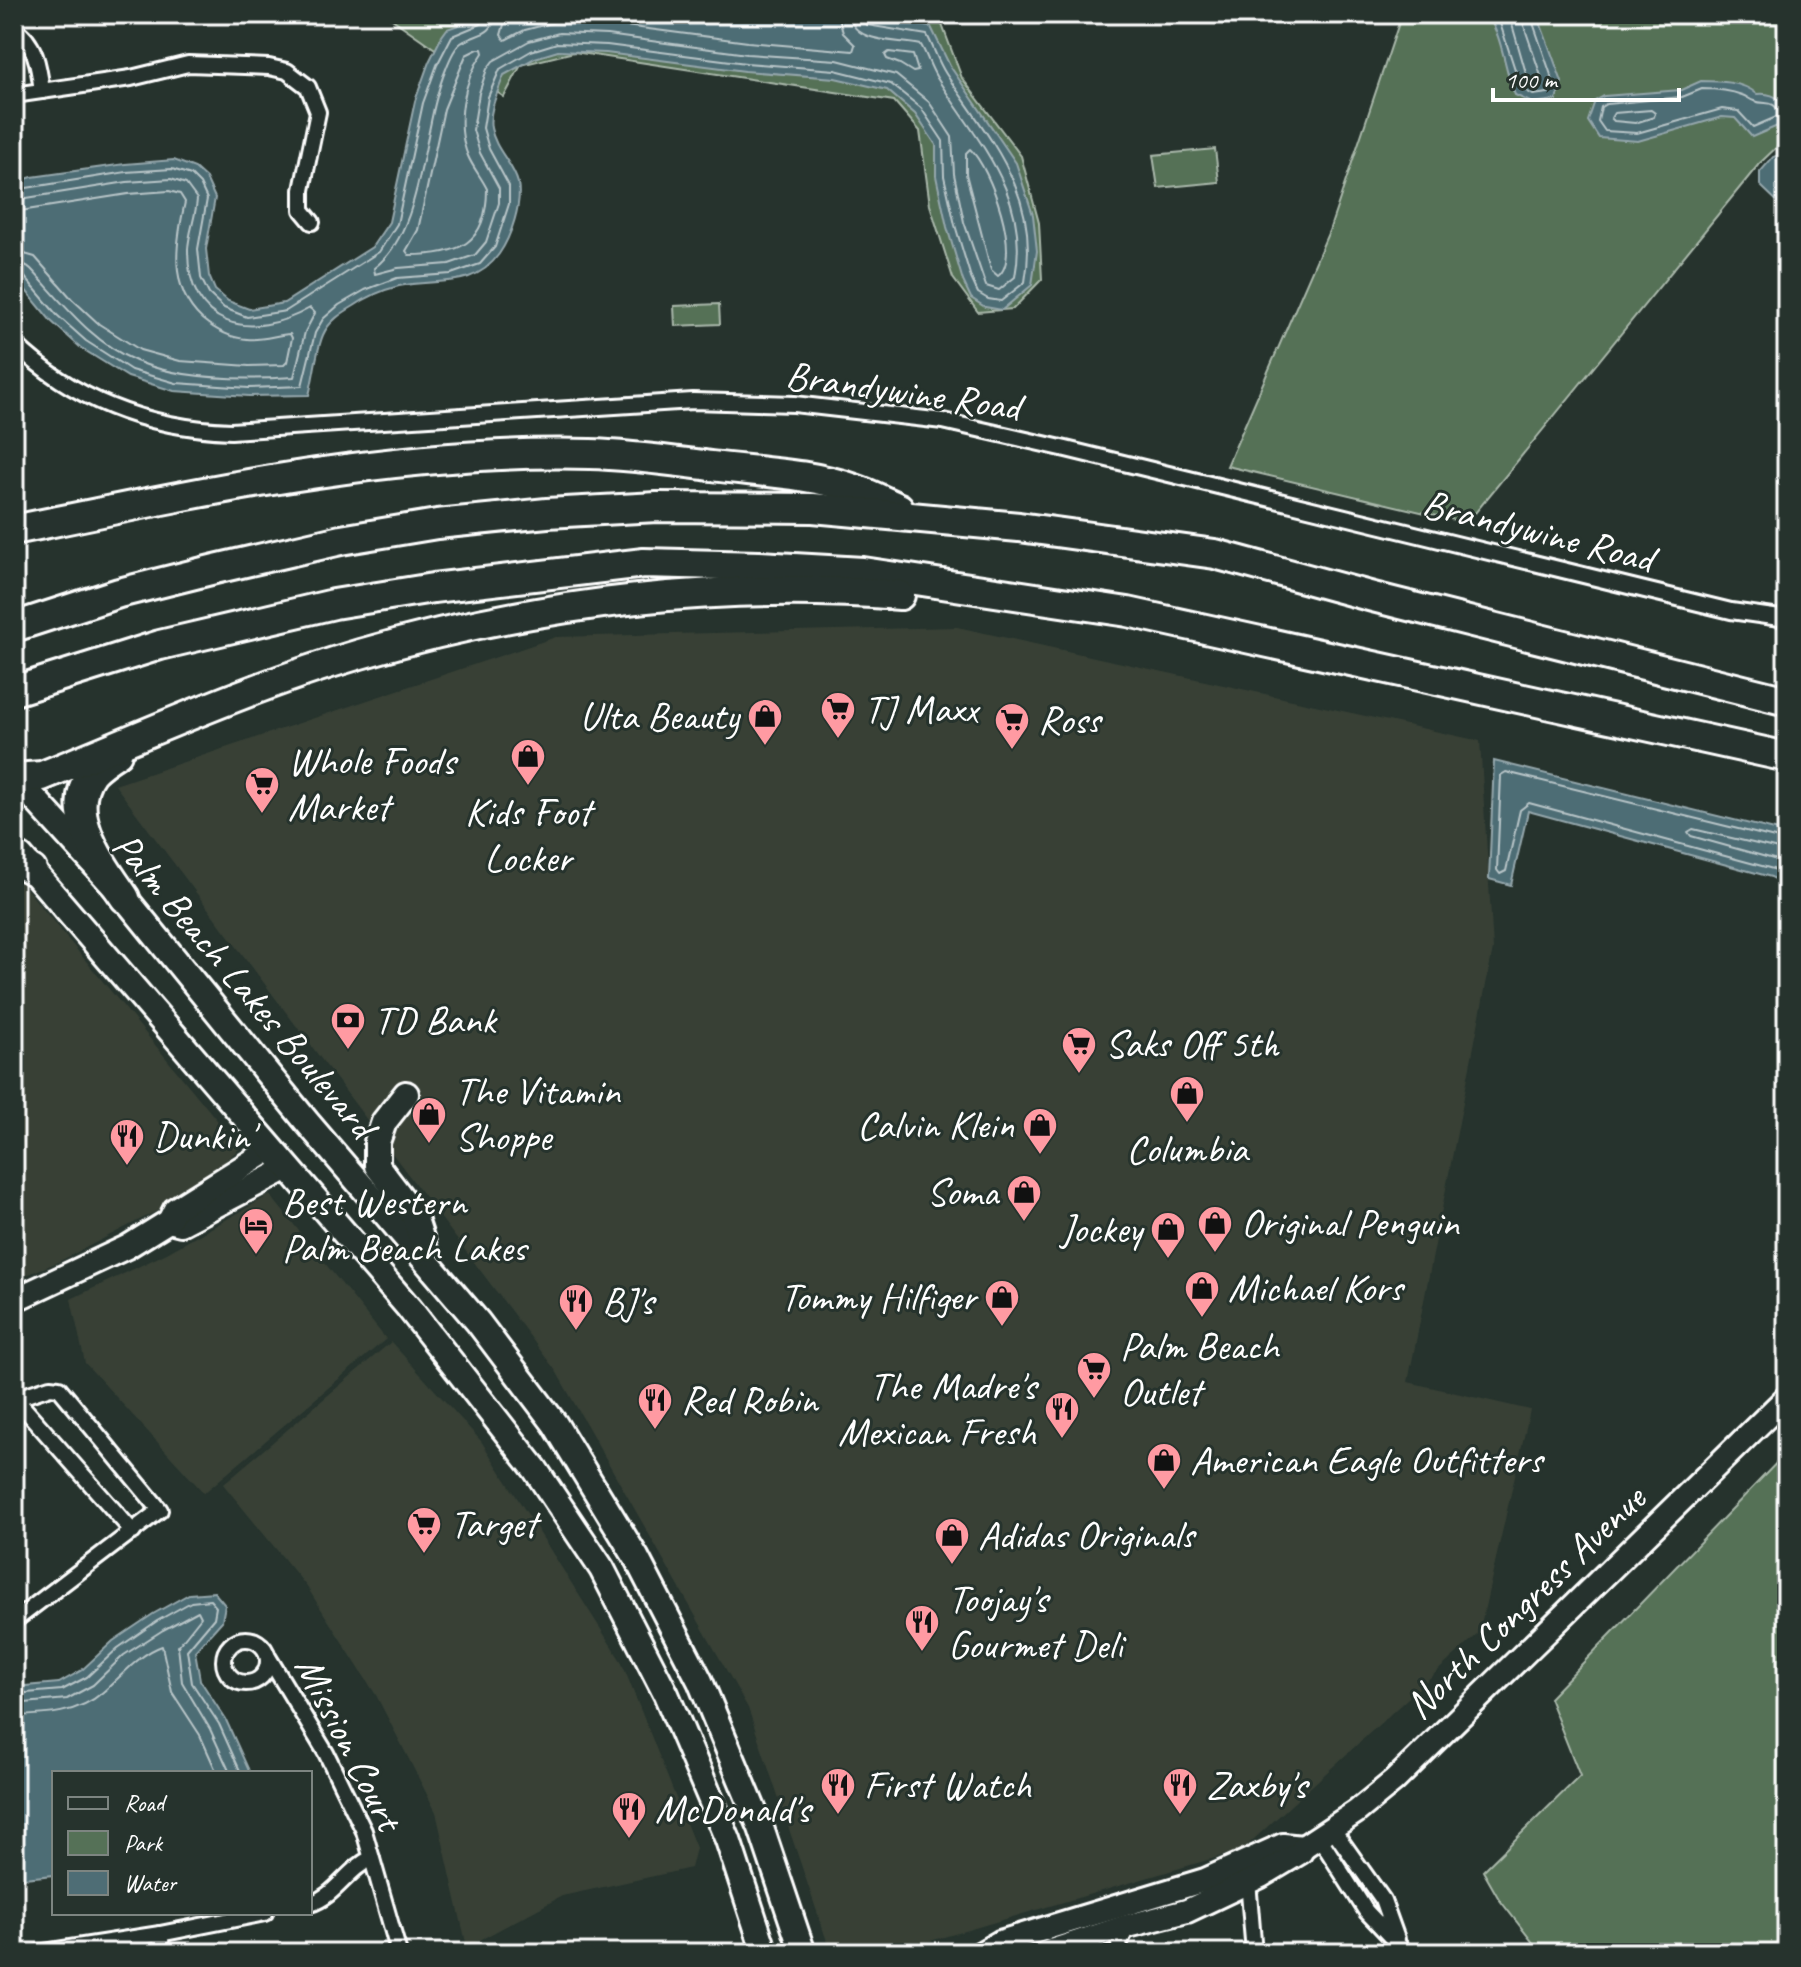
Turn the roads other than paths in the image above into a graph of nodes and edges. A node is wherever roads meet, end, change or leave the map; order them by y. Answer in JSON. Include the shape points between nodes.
{"nodes":[{"id":1,"x":14,"y":29,"type":"edge"},
{"id":2,"x":42,"y":91,"type":"junction"},
{"id":3,"x":14,"y":95,"type":"edge"},
{"id":4,"x":312,"y":222,"type":"dead end"},
{"id":5,"x":14,"y":343,"type":"edge"},
{"id":6,"x":926,"y":520,"type":"junction"},
{"id":7,"x":14,"y":530,"type":"edge"},
{"id":8,"x":1128,"y":612,"type":"junction"},
{"id":9,"x":1787,"y":619,"type":"edge"},
{"id":10,"x":14,"y":627,"type":"edge"},
{"id":11,"x":14,"y":691,"type":"edge"},
{"id":12,"x":1787,"y":701,"type":"edge"},
{"id":13,"x":140,"y":736,"type":"junction"},
{"id":14,"x":1787,"y":757,"type":"edge"},
{"id":15,"x":15,"y":778,"type":"edge"},
{"id":16,"x":20,"y":860,"type":"edge"},
{"id":17,"x":125,"y":898,"type":"junction"},
{"id":18,"x":406,"y":1094,"type":"dead end"},
{"id":19,"x":271,"y":1149,"type":"junction"},
{"id":20,"x":288,"y":1168,"type":"junction"},
{"id":21,"x":169,"y":1221,"type":"junction"},
{"id":22,"x":431,"y":1266,"type":"junction"},
{"id":23,"x":14,"y":1300,"type":"edge"},
{"id":24,"x":1787,"y":1397,"type":"edge"},
{"id":25,"x":14,"y":1399,"type":"edge"},
{"id":26,"x":133,"y":1532,"type":"junction"},
{"id":27,"x":14,"y":1621,"type":"edge"},
{"id":28,"x":267,"y":1655,"type":"dead end"},
{"id":29,"x":666,"y":1694,"type":"junction"},
{"id":30,"x":734,"y":1760,"type":"junction"},
{"id":31,"x":1318,"y":1837,"type":"junction"},
{"id":32,"x":372,"y":1858,"type":"junction"},
{"id":33,"x":1248,"y":1881,"type":"junction"},
{"id":34,"x":312,"y":1903,"type":"edge"},
{"id":35,"x":1128,"y":1903,"type":"junction"},
{"id":36,"x":255,"y":1915,"type":"edge"},
{"id":37,"x":1128,"y":1926,"type":"junction"},
{"id":38,"x":160,"y":1934,"type":"junction"},
{"id":39,"x":1101,"y":1943,"type":"edge"},
{"id":40,"x":1403,"y":1948,"type":"edge"},
{"id":41,"x":38,"y":1953,"type":"edge"},
{"id":42,"x":163,"y":1953,"type":"edge"},
{"id":43,"x":399,"y":1953,"type":"edge"},
{"id":44,"x":765,"y":1953,"type":"edge"},
{"id":45,"x":803,"y":1953,"type":"edge"},
{"id":46,"x":981,"y":1953,"type":"edge"},
{"id":47,"x":1045,"y":1953,"type":"edge"},
{"id":48,"x":1121,"y":1953,"type":"edge"},
{"id":49,"x":1254,"y":1953,"type":"edge"}],
"edges":[{"from":1,"to":2,"type":"street","via":[[38,61]]},
{"from":2,"to":3,"type":"street"},
{"from":2,"to":4,"type":"street","via":[[188,64],[287,71],[308,87],[318,112],[302,190],[302,210]]},
{"from":5,"to":9,"type":"street","name":"Brandywine Road","via":[[49,374],[96,402],[158,424],[202,430],[693,401],[794,404],[943,421],[1731,611]]},
{"from":6,"to":7,"type":"highway","via":[[854,489],[810,478],[594,454],[521,454],[326,471]]},
{"from":6,"to":10,"type":"highway","via":[[813,508],[657,507],[437,524],[215,569]]},
{"from":6,"to":12,"type":"highway","via":[[1215,554]]},
{"from":8,"to":11,"type":"highway","via":[[863,572],[644,563],[334,604],[160,645]]},
{"from":8,"to":13,"type":"highway","via":[[869,592],[739,589],[587,604],[358,654]]},
{"from":8,"to":14,"type":"highway"},
{"from":13,"to":15,"type":"highway","via":[[42,776]]},
{"from":13,"to":17,"type":"highway","via":[[93,772],[82,803],[92,847]]},
{"from":15,"to":17,"type":"main road","name":"Palm Beach Lakes Boulevard"},
{"from":16,"to":19,"type":"main road","name":"Palm Beach Lakes Boulevard"},
{"from":17,"to":22,"type":"main road","name":"Palm Beach Lakes Boulevard"},
{"from":18,"to":22,"type":"main road","via":[[384,1122],[377,1166],[413,1213]]},
{"from":19,"to":20,"type":"main road","name":"Palm Beach Lakes Boulevard"},
{"from":19,"to":21,"type":"street","via":[[175,1209]]},
{"from":20,"to":21,"type":"street","via":[[181,1224]]},
{"from":20,"to":29,"type":"main road","name":"Palm Beach Lakes Boulevard","via":[[409,1308],[535,1469],[602,1569]]},
{"from":21,"to":23,"type":"street","via":[[127,1247]]},
{"from":22,"to":30,"type":"main road","name":"Palm Beach Lakes Boulevard","via":[[545,1410],[594,1488],[668,1617]]},
{"from":24,"to":31,"type":"street","name":"North Congress Avenue","via":[[1394,1781]]},
{"from":25,"to":26,"type":"street"},
{"from":25,"to":26,"type":"street","via":[[59,1388],[160,1510]]},
{"from":26,"to":27,"type":"street"},
{"from":28,"to":32,"type":"street","name":"Mission Court","via":[[326,1753]]},
{"from":29,"to":30,"type":"main road","via":[[690,1726]]},
{"from":29,"to":44,"type":"main road","name":"Palm Beach Lakes Boulevard","via":[[728,1840]]},
{"from":30,"to":45,"type":"main road","name":"Palm Beach Lakes Boulevard"},
{"from":31,"to":33,"type":"street","name":"North Congress Avenue"},
{"from":31,"to":35,"type":"street","name":"North Congress Avenue"},
{"from":31,"to":40,"type":"street","via":[[1383,1900]]},
{"from":32,"to":34,"type":"street"},
{"from":32,"to":43,"type":"street","name":"Mission Court"},
{"from":33,"to":37,"type":"street","name":"North Congress Avenue","via":[[1187,1911]]},
{"from":33,"to":49,"type":"street"},
{"from":35,"to":39,"type":"street","via":[[1113,1917]]},
{"from":35,"to":46,"type":"street","name":"North Congress Avenue","via":[[1000,1942]]},
{"from":36,"to":38,"type":"street"},
{"from":37,"to":39,"type":"street","name":"North Congress Avenue"},
{"from":37,"to":48,"type":"street","via":[[1119,1944]]},
{"from":38,"to":41,"type":"street"},
{"from":38,"to":42,"type":"street"},
{"from":39,"to":47,"type":"street","name":"North Congress Avenue"}]}
